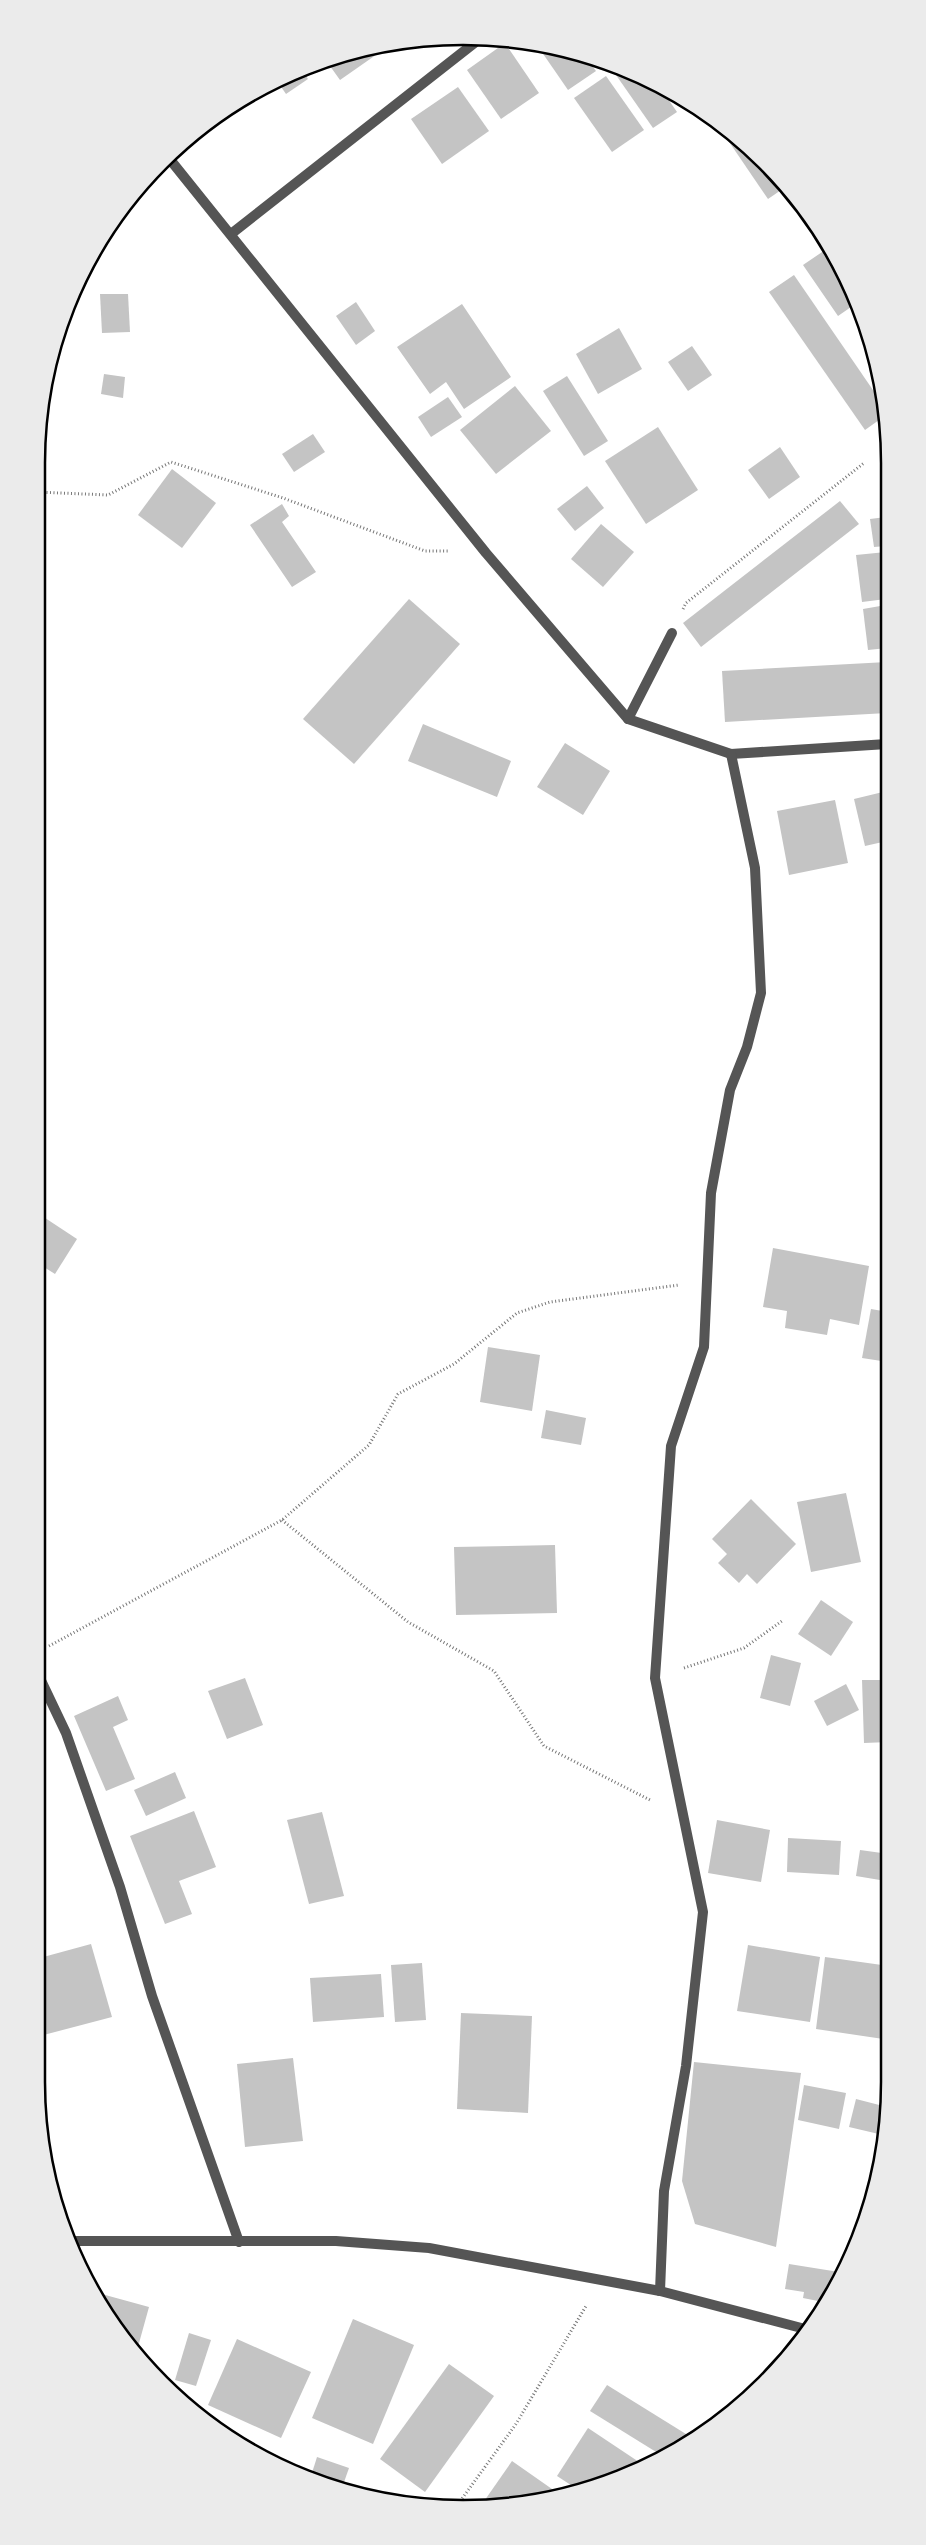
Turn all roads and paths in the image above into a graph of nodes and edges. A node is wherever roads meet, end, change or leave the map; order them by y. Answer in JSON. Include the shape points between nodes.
{"nodes":[{"id":1,"x":471,"y":45,"type":"edge"},
{"id":2,"x":172,"y":162,"type":"edge"},
{"id":3,"x":231,"y":234,"type":"junction"},
{"id":4,"x":881,"y":451,"type":"edge"},
{"id":5,"x":45,"y":492,"type":"edge"},
{"id":6,"x":486,"y":553,"type":"junction"},
{"id":7,"x":672,"y":633,"type":"joint"},
{"id":8,"x":628,"y":719,"type":"junction"},
{"id":9,"x":881,"y":744,"type":"edge"},
{"id":10,"x":732,"y":754,"type":"junction"},
{"id":11,"x":707,"y":1281,"type":"junction"},
{"id":12,"x":282,"y":1520,"type":"junction"},
{"id":13,"x":782,"y":1621,"type":"dead end"},
{"id":14,"x":45,"y":1648,"type":"dead end"},
{"id":15,"x":655,"y":1678,"type":"junction"},
{"id":16,"x":45,"y":1689,"type":"edge"},
{"id":17,"x":682,"y":1816,"type":"junction"},
{"id":18,"x":77,"y":2241,"type":"edge"},
{"id":19,"x":239,"y":2242,"type":"junction"},
{"id":20,"x":660,"y":2291,"type":"junction"},
{"id":21,"x":591,"y":2298,"type":"dead end"},
{"id":22,"x":801,"y":2328,"type":"edge"},
{"id":23,"x":461,"y":2500,"type":"edge"}],
"edges":[{"from":1,"to":3,"type":"street"},
{"from":2,"to":3,"type":"street"},
{"from":3,"to":6,"type":"street"},
{"from":4,"to":7,"type":"path","via":[[686,603]]},
{"from":5,"to":6,"type":"path","via":[[108,495],[171,462],[283,498],[425,551]]},
{"from":6,"to":8,"type":"street"},
{"from":7,"to":8,"type":"street"},
{"from":8,"to":10,"type":"street"},
{"from":9,"to":10,"type":"street"},
{"from":10,"to":11,"type":"street","via":[[755,868],[762,993],[730,1090],[711,1193]]},
{"from":11,"to":12,"type":"path","via":[[550,1302],[517,1313],[454,1364],[398,1394],[369,1445]]},
{"from":11,"to":15,"type":"street","via":[[704,1347],[671,1446]]},
{"from":12,"to":14,"type":"path"},
{"from":12,"to":17,"type":"path","via":[[408,1622],[494,1671],[544,1746]]},
{"from":13,"to":15,"type":"path","via":[[744,1648]]},
{"from":15,"to":17,"type":"street"},
{"from":16,"to":19,"type":"street","via":[[66,1733],[120,1886],[152,1996]]},
{"from":17,"to":20,"type":"street","via":[[703,1912],[686,2066],[664,2191]]},
{"from":18,"to":19,"type":"street"},
{"from":19,"to":20,"type":"street","via":[[336,2241],[429,2248]]},
{"from":20,"to":22,"type":"street"},
{"from":21,"to":23,"type":"path","via":[[516,2424]]}]}
